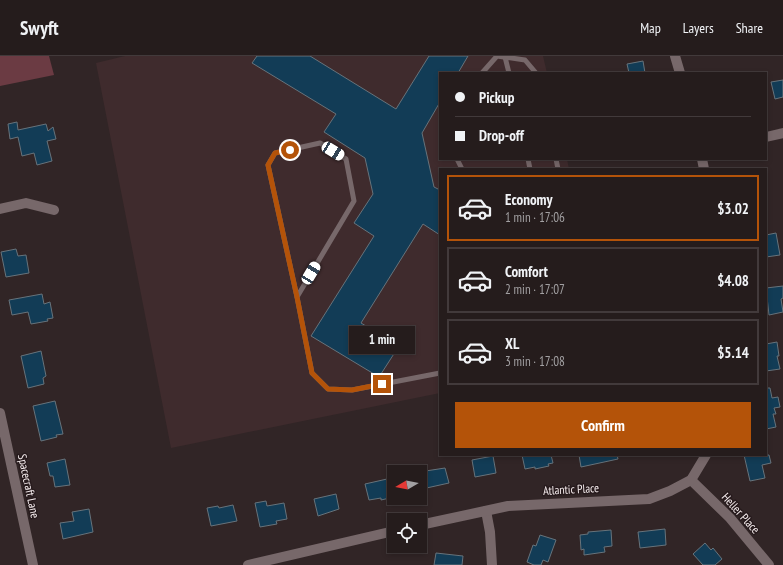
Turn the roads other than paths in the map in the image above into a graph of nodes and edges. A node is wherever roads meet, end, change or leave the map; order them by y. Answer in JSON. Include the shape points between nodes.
{"nodes":[{"id":1,"x":675,"y":56,"type":"edge"},
{"id":2,"x":506,"y":57,"type":"junction"},
{"id":3,"x":483,"y":72,"type":"edge"},
{"id":4,"x":509,"y":72,"type":"edge"},
{"id":5,"x":535,"y":72,"type":"edge"},
{"id":6,"x":680,"y":72,"type":"edge"},
{"id":7,"x":783,"y":133,"type":"edge"},
{"id":8,"x":767,"y":136,"type":"edge"},
{"id":9,"x":0,"y":209,"type":"edge"},
{"id":10,"x":54,"y":210,"type":"dead end"},
{"id":11,"x":297,"y":297,"type":"junction"},
{"id":12,"x":439,"y":373,"type":"edge"},
{"id":13,"x":0,"y":413,"type":"edge"},
{"id":14,"x":705,"y":456,"type":"edge"},
{"id":15,"x":692,"y":480,"type":"junction"},
{"id":16,"x":486,"y":511,"type":"junction"},
{"id":17,"x":427,"y":524,"type":"edge"},
{"id":18,"x":387,"y":533,"type":"edge"},
{"id":19,"x":33,"y":565,"type":"edge"},
{"id":20,"x":248,"y":565,"type":"edge"},
{"id":21,"x":492,"y":565,"type":"edge"},
{"id":22,"x":769,"y":565,"type":"edge"}],
"edges":[{"from":1,"to":6,"type":"street"},
{"from":2,"to":3,"type":"lane","via":[[497,56]]},
{"from":2,"to":4,"type":"lane"},
{"from":2,"to":5,"type":"lane","via":[[525,60]]},
{"from":7,"to":8,"type":"street"},
{"from":9,"to":10,"type":"street","via":[[26,203]]},
{"from":11,"to":11,"type":"lane","via":[[268,165],[275,153],[320,143],[346,159],[354,201]]},
{"from":11,"to":12,"type":"lane","via":[[312,373],[328,389],[352,390]]},
{"from":13,"to":19,"type":"street","name":"Spacecraft Lane"},
{"from":14,"to":15,"type":"street"},
{"from":15,"to":16,"type":"street","name":"Atlantic Place","via":[[670,492],[649,499],[508,506]]},
{"from":15,"to":22,"type":"street","name":"Heller Place","via":[[730,518]]},
{"from":16,"to":17,"type":"street","name":"Atlantic Place"},
{"from":16,"to":21,"type":"street"},
{"from":18,"to":20,"type":"street"}]}
